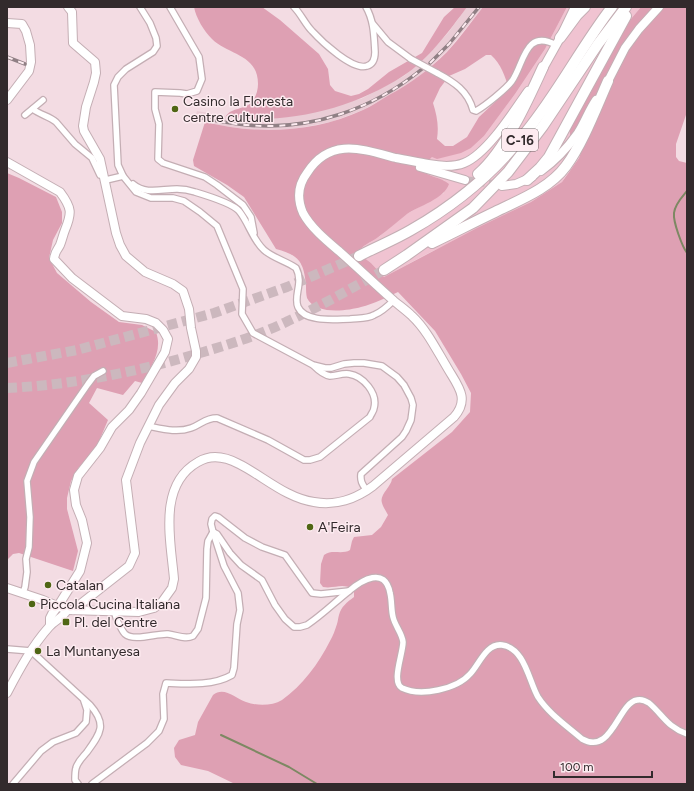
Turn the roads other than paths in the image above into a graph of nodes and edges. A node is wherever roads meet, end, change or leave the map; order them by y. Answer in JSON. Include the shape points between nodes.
{"nodes":[{"id":1,"x":68,"y":7,"type":"edge"},
{"id":2,"x":140,"y":7,"type":"edge"},
{"id":3,"x":170,"y":7,"type":"edge"},
{"id":4,"x":294,"y":7,"type":"edge"},
{"id":5,"x":366,"y":7,"type":"edge"},
{"id":6,"x":575,"y":7,"type":"edge"},
{"id":7,"x":585,"y":7,"type":"edge"},
{"id":8,"x":612,"y":7,"type":"edge"},
{"id":9,"x":626,"y":7,"type":"edge"},
{"id":10,"x":632,"y":7,"type":"edge"},
{"id":11,"x":659,"y":7,"type":"edge"},
{"id":12,"x":372,"y":22,"type":"junction"},
{"id":13,"x":7,"y":23,"type":"edge"},
{"id":14,"x":558,"y":42,"type":"junction"},
{"id":15,"x":543,"y":67,"type":"junction"},
{"id":16,"x":608,"y":82,"type":"junction"},
{"id":17,"x":7,"y":100,"type":"edge"},
{"id":18,"x":43,"y":100,"type":"dead end"},
{"id":19,"x":33,"y":109,"type":"junction"},
{"id":20,"x":25,"y":115,"type":"dead end"},
{"id":21,"x":399,"y":158,"type":"junction"},
{"id":22,"x":7,"y":162,"type":"edge"},
{"id":23,"x":464,"y":163,"type":"junction"},
{"id":24,"x":123,"y":176,"type":"junction"},
{"id":25,"x":105,"y":177,"type":"junction"},
{"id":26,"x":527,"y":180,"type":"junction"},
{"id":27,"x":502,"y":186,"type":"tunnel mouth"},
{"id":28,"x":393,"y":239,"type":"junction"},
{"id":29,"x":256,"y":240,"type":"junction"},
{"id":30,"x":407,"y":255,"type":"junction"},
{"id":31,"x":359,"y":256,"type":"tunnel mouth"},
{"id":32,"x":384,"y":270,"type":"tunnel mouth"},
{"id":33,"x":393,"y":300,"type":"junction"},
{"id":34,"x":313,"y":365,"type":"junction"},
{"id":35,"x":103,"y":371,"type":"dead end"},
{"id":36,"x":148,"y":426,"type":"junction"},
{"id":37,"x":367,"y":491,"type":"junction"},
{"id":38,"x":213,"y":532,"type":"junction"},
{"id":39,"x":7,"y":588,"type":"edge"},
{"id":40,"x":350,"y":590,"type":"junction"},
{"id":41,"x":23,"y":593,"type":"junction"},
{"id":42,"x":58,"y":606,"type":"junction"},
{"id":43,"x":70,"y":610,"type":"junction"},
{"id":44,"x":115,"y":611,"type":"junction"},
{"id":45,"x":50,"y":625,"type":"junction"},
{"id":46,"x":7,"y":649,"type":"edge"},
{"id":47,"x":31,"y":651,"type":"junction"},
{"id":48,"x":7,"y":693,"type":"edge"},
{"id":49,"x":84,"y":700,"type":"junction"},
{"id":50,"x":687,"y":734,"type":"edge"},
{"id":51,"x":13,"y":784,"type":"edge"},
{"id":52,"x":78,"y":784,"type":"edge"},
{"id":53,"x":92,"y":784,"type":"edge"}],
"edges":[{"from":1,"to":25,"type":"main road","via":[[72,12],[73,43],[95,62],[96,73],[83,126],[98,154]]},
{"from":2,"to":24,"type":"street","via":[[150,23],[157,46],[153,52],[126,69],[114,85],[118,165]]},
{"from":3,"to":29,"type":"street","via":[[199,57],[202,79],[197,91],[187,94],[155,92],[155,109],[159,124],[158,159],[205,177],[243,205],[251,217]]},
{"from":4,"to":12,"type":"street","via":[[312,31],[331,49],[356,66],[364,67],[371,64],[375,58]]},
{"from":5,"to":12,"type":"street"},
{"from":6,"to":14,"type":"main road"},
{"from":7,"to":14,"type":"highway"},
{"from":8,"to":28,"type":"highway","number":"C-16","via":[[552,97],[504,158],[456,200]]},
{"from":9,"to":30,"type":"highway","number":"C-16","via":[[508,172],[473,208]]},
{"from":10,"to":26,"type":"highway","via":[[548,157]]},
{"from":11,"to":16,"type":"main road","via":[[625,48]]},
{"from":12,"to":14,"type":"street","bridge":true,"via":[[388,42],[465,92],[473,110],[476,111],[516,76],[529,46],[542,40]]},
{"from":13,"to":17,"type":"main road","via":[[22,24],[32,59],[29,71]]},
{"from":14,"to":15,"type":"main road"},
{"from":15,"to":23,"type":"main road","via":[[495,136]]},
{"from":15,"to":28,"type":"highway","via":[[503,144],[482,171]]},
{"from":16,"to":26,"type":"main road","via":[[571,142],[543,170]]},
{"from":16,"to":30,"type":"highway","via":[[574,154],[557,176],[527,196]]},
{"from":18,"to":19,"type":"street"},
{"from":19,"to":20,"type":"street"},
{"from":19,"to":25,"type":"street","via":[[56,122],[75,144],[92,158],[100,175]]},
{"from":21,"to":23,"type":"main road","via":[[444,165]]},
{"from":21,"to":23,"type":"main road","via":[[465,180],[461,173]]},
{"from":21,"to":33,"type":"main road","via":[[365,149],[334,150],[319,158],[310,167],[303,178],[299,193],[303,212],[312,225]]},
{"from":22,"to":42,"type":"main road","via":[[60,192],[64,198],[70,210],[70,218],[54,259],[61,268],[122,316],[156,323],[168,339],[165,352],[141,392],[78,476],[74,490],[76,505],[87,543],[80,571]]},
{"from":24,"to":25,"type":"street"},
{"from":24,"to":29,"type":"street","via":[[142,190],[188,190],[230,205],[239,210]]},
{"from":24,"to":34,"type":"street","via":[[141,195],[184,201],[217,226],[243,289],[242,314],[253,333]]},
{"from":25,"to":36,"type":"main road","via":[[120,245],[126,256],[145,272],[183,291],[196,345],[193,364],[159,404]]},
{"from":26,"to":27,"type":"main road"},
{"from":28,"to":31,"type":"highway","number":"C-16"},
{"from":29,"to":33,"type":"street","via":[[264,250],[296,268],[300,282],[298,306],[305,315],[321,319],[362,318],[373,316]]},
{"from":30,"to":32,"type":"highway","number":"C-16"},
{"from":33,"to":37,"type":"main road","via":[[413,317],[428,337],[458,385],[462,404],[454,417]]},
{"from":34,"to":36,"type":"street","via":[[330,376],[349,374],[357,377],[369,387],[374,401],[370,417],[320,457],[304,460],[268,440],[217,418],[210,418],[193,427],[175,431]]},
{"from":34,"to":37,"type":"street","via":[[331,368],[354,362],[382,366],[397,377],[411,398],[412,412],[406,431],[361,474],[360,479]]},
{"from":35,"to":41,"type":"street","via":[[94,376],[34,462],[27,481],[29,547]]},
{"from":36,"to":43,"type":"main road","via":[[126,480],[135,553],[130,566]]},
{"from":37,"to":44,"type":"main road","via":[[346,501],[314,502],[286,492],[232,460],[216,457],[200,460],[183,476],[171,502],[169,516],[174,579],[172,588],[165,599],[154,608],[139,612]]},
{"from":38,"to":40,"type":"street","via":[[211,524],[215,516],[245,538],[285,555],[312,593]]},
{"from":38,"to":40,"type":"street","via":[[241,565],[262,580],[279,612],[294,627],[307,625]]},
{"from":38,"to":44,"type":"street","via":[[207,549],[206,598],[198,630],[193,636],[185,638],[166,634],[135,638],[124,634]]},
{"from":38,"to":53,"type":"street","via":[[224,566],[238,592],[240,610],[232,675],[212,682],[166,682],[163,694],[164,719],[159,731]]},
{"from":39,"to":41,"type":"main road"},
{"from":40,"to":50,"type":"street","via":[[375,577],[386,582],[394,619],[402,639],[397,679],[399,686],[403,688],[427,691],[448,687],[470,675],[492,647],[502,645],[513,650],[524,664],[546,708],[582,739],[589,742],[600,740],[613,728],[627,707],[636,700],[648,702],[673,727]]},
{"from":41,"to":42,"type":"main road"},
{"from":42,"to":43,"type":"main road"},
{"from":42,"to":45,"type":"main road","via":[[50,618]]},
{"from":43,"to":44,"type":"main road"},
{"from":43,"to":45,"type":"main road"},
{"from":45,"to":47,"type":"main road"},
{"from":46,"to":47,"type":"street"},
{"from":47,"to":48,"type":"main road"},
{"from":47,"to":49,"type":"street"},
{"from":49,"to":51,"type":"street","via":[[87,710],[86,722],[76,733],[53,742],[41,751]]},
{"from":49,"to":52,"type":"street","via":[[97,713],[101,727],[76,768],[75,780]]}]}
